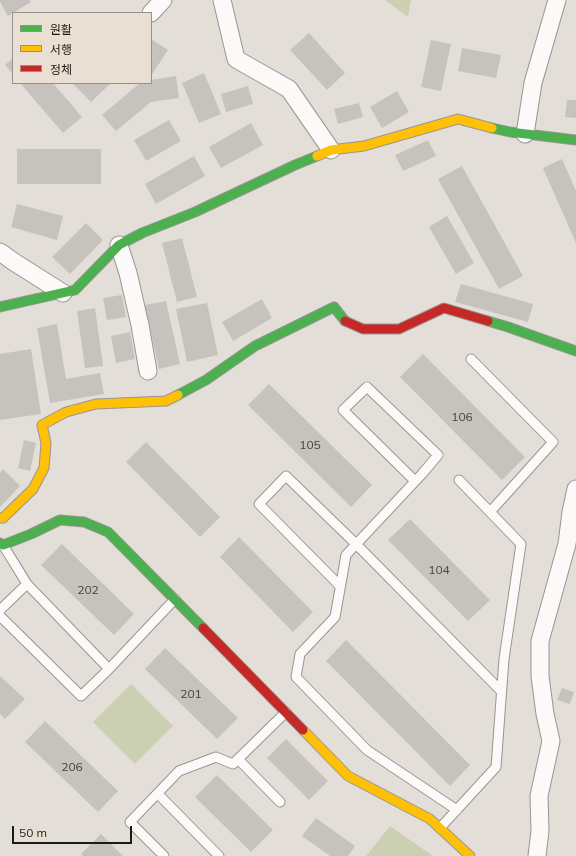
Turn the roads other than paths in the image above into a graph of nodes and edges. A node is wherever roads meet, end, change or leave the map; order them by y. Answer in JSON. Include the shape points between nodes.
{"nodes":[{"id":1,"x":163,"y":0,"type":"edge"},
{"id":2,"x":222,"y":0,"type":"edge"},
{"id":3,"x":557,"y":0,"type":"edge"},
{"id":4,"x":152,"y":12,"type":"edge"},
{"id":5,"x":525,"y":134,"type":"junction"},
{"id":6,"x":576,"y":140,"type":"edge"},
{"id":7,"x":331,"y":150,"type":"junction"},
{"id":8,"x":119,"y":245,"type":"junction"},
{"id":9,"x":0,"y":252,"type":"edge"},
{"id":10,"x":63,"y":293,"type":"junction"},
{"id":11,"x":0,"y":307,"type":"edge"},
{"id":12,"x":576,"y":351,"type":"edge"},
{"id":13,"x":471,"y":359,"type":"dead end"},
{"id":14,"x":148,"y":371,"type":"dead end"},
{"id":15,"x":459,"y":480,"type":"dead end"},
{"id":16,"x":415,"y":481,"type":"junction"},
{"id":17,"x":576,"y":489,"type":"edge"},
{"id":18,"x":490,"y":512,"type":"junction"},
{"id":19,"x":0,"y":518,"type":"edge"},
{"id":20,"x":1,"y":544,"type":"edge"},
{"id":21,"x":356,"y":544,"type":"junction"},
{"id":22,"x":27,"y":584,"type":"junction"},
{"id":23,"x":340,"y":586,"type":"junction"},
{"id":24,"x":175,"y":599,"type":"junction"},
{"id":25,"x":0,"y":610,"type":"edge"},
{"id":26,"x":0,"y":616,"type":"edge"},
{"id":27,"x":109,"y":669,"type":"junction"},
{"id":28,"x":502,"y":691,"type":"junction"},
{"id":29,"x":286,"y":712,"type":"junction"},
{"id":30,"x":238,"y":759,"type":"junction"},
{"id":31,"x":158,"y":794,"type":"junction"},
{"id":32,"x":280,"y":802,"type":"dead end"},
{"id":33,"x":457,"y":810,"type":"junction"},
{"id":34,"x":440,"y":828,"type":"junction"},
{"id":35,"x":164,"y":856,"type":"edge"},
{"id":36,"x":219,"y":856,"type":"edge"},
{"id":37,"x":470,"y":856,"type":"edge"},
{"id":38,"x":537,"y":856,"type":"edge"}],
"edges":[{"from":1,"to":4,"type":"street"},
{"from":2,"to":7,"type":"street","via":[[236,59],[289,89]]},
{"from":3,"to":5,"type":"street","via":[[533,83]]},
{"from":5,"to":6,"type":"street"},
{"from":5,"to":7,"type":"street","via":[[458,119],[364,146]]},
{"from":7,"to":8,"type":"street"},
{"from":8,"to":10,"type":"street","via":[[74,290]]},
{"from":8,"to":14,"type":"street","via":[[128,273]]},
{"from":9,"to":10,"type":"street"},
{"from":10,"to":11,"type":"street"},
{"from":12,"to":19,"type":"street","via":[[444,308],[399,329],[363,329],[346,321],[334,307],[255,346],[206,380],[166,401],[96,404],[66,412],[42,425],[46,443],[44,468],[33,489]]},
{"from":13,"to":18,"type":"lane","via":[[553,442]]},
{"from":15,"to":18,"type":"lane"},
{"from":16,"to":16,"type":"lane","via":[[438,455],[367,387],[343,410]]},
{"from":16,"to":21,"type":"lane"},
{"from":17,"to":38,"type":"street","via":[[567,544],[540,641],[540,676],[551,741],[539,796],[540,831]]},
{"from":18,"to":28,"type":"lane","via":[[521,544],[504,659]]},
{"from":20,"to":22,"type":"lane"},
{"from":20,"to":24,"type":"street","via":[[31,534],[60,520],[84,522],[108,532]]},
{"from":21,"to":23,"type":"lane","via":[[346,555]]},
{"from":21,"to":23,"type":"lane","via":[[286,476],[259,504]]},
{"from":21,"to":28,"type":"lane"},
{"from":22,"to":25,"type":"lane"},
{"from":22,"to":27,"type":"lane"},
{"from":23,"to":33,"type":"lane","via":[[335,617],[300,654],[296,677],[367,750]]},
{"from":24,"to":27,"type":"lane"},
{"from":24,"to":29,"type":"street"},
{"from":26,"to":27,"type":"lane","via":[[81,696]]},
{"from":28,"to":33,"type":"lane","via":[[496,767]]},
{"from":29,"to":30,"type":"lane"},
{"from":29,"to":34,"type":"street","via":[[348,776],[430,820]]},
{"from":30,"to":31,"type":"lane","via":[[232,764],[216,757],[179,771]]},
{"from":30,"to":32,"type":"lane"},
{"from":31,"to":35,"type":"lane","via":[[130,822]]},
{"from":31,"to":36,"type":"lane"},
{"from":33,"to":34,"type":"lane"},
{"from":34,"to":37,"type":"street"}]}
